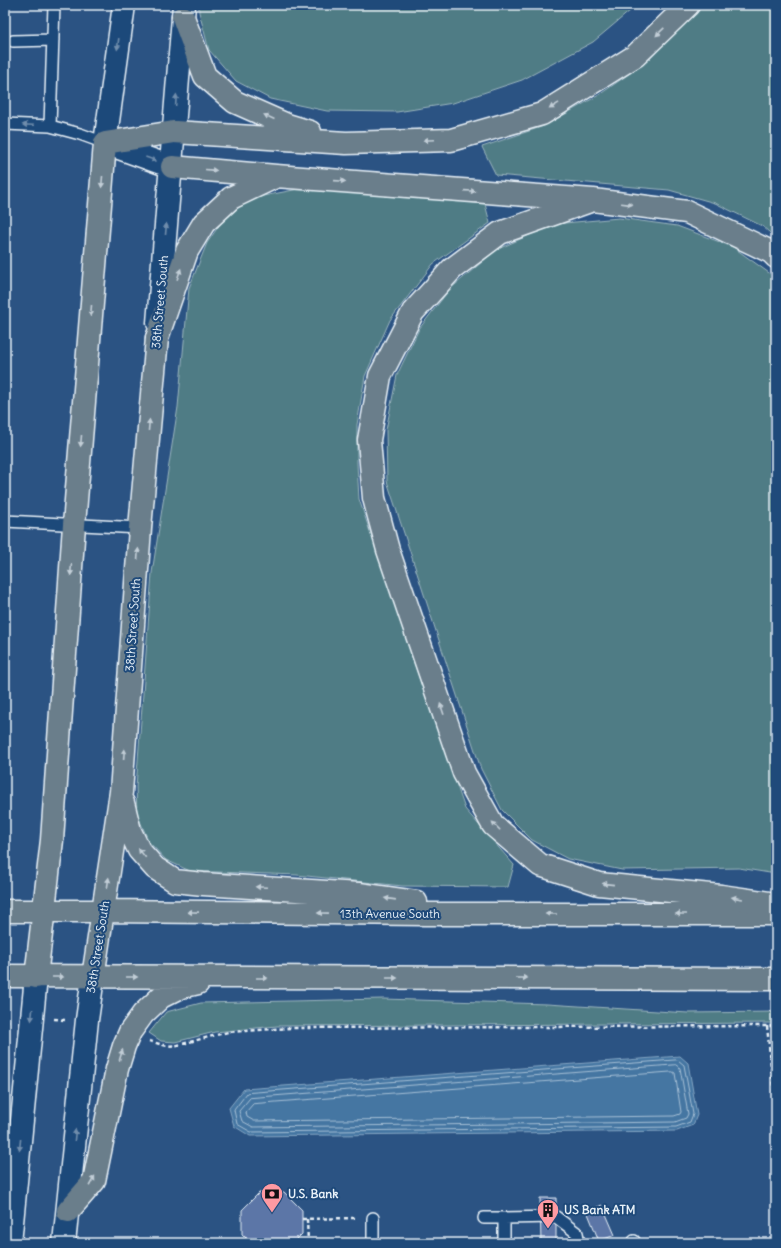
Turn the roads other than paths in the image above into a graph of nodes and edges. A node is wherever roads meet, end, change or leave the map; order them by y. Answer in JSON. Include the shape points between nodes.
{"nodes":[{"id":1,"x":54,"y":5,"type":"edge"},
{"id":2,"x":124,"y":5,"type":"edge"},
{"id":3,"x":688,"y":5,"type":"edge"},
{"id":4,"x":183,"y":11,"type":"edge"},
{"id":5,"x":53,"y":40,"type":"junction"},
{"id":6,"x":13,"y":41,"type":"dead end"},
{"id":7,"x":5,"y":124,"type":"edge"},
{"id":8,"x":50,"y":126,"type":"junction"},
{"id":9,"x":174,"y":132,"type":"junction"},
{"id":10,"x":105,"y":143,"type":"junction"},
{"id":11,"x":346,"y":143,"type":"junction"},
{"id":12,"x":172,"y":167,"type":"junction"},
{"id":13,"x":276,"y":176,"type":"junction"},
{"id":14,"x":593,"y":200,"type":"junction"},
{"id":15,"x":776,"y":257,"type":"edge"},
{"id":16,"x":157,"y":338,"type":"junction"},
{"id":17,"x":5,"y":521,"type":"edge"},
{"id":18,"x":74,"y":524,"type":"junction"},
{"id":19,"x":140,"y":528,"type":"junction"},
{"id":20,"x":121,"y":792,"type":"junction"},
{"id":21,"x":776,"y":904,"type":"edge"},
{"id":22,"x":104,"y":910,"type":"junction"},
{"id":23,"x":5,"y":911,"type":"edge"},
{"id":24,"x":44,"y":911,"type":"junction"},
{"id":25,"x":498,"y":914,"type":"junction"},
{"id":26,"x":776,"y":914,"type":"edge"},
{"id":27,"x":5,"y":976,"type":"edge"},
{"id":28,"x":36,"y":977,"type":"junction"},
{"id":29,"x":94,"y":977,"type":"junction"},
{"id":30,"x":227,"y":977,"type":"junction"},
{"id":31,"x":776,"y":979,"type":"edge"},
{"id":32,"x":68,"y":1211,"type":"junction"},
{"id":33,"x":373,"y":1218,"type":"road end"},
{"id":34,"x":484,"y":1218,"type":"dead end"},
{"id":35,"x":504,"y":1218,"type":"junction"},
{"id":36,"x":10,"y":1243,"type":"edge"},
{"id":37,"x":64,"y":1243,"type":"edge"},
{"id":38,"x":373,"y":1243,"type":"edge"},
{"id":39,"x":504,"y":1243,"type":"edge"},
{"id":40,"x":580,"y":1243,"type":"edge"}],
"edges":[{"from":1,"to":5,"type":"lane"},
{"from":2,"to":10,"type":"street","one_way":true},
{"from":3,"to":11,"type":"main road","one_way":true,"via":[[635,56],[542,114],[451,140]]},
{"from":9,"to":4,"type":"street","name":"38th Street South","one_way":true},
{"from":11,"to":4,"type":"main road","one_way":true,"via":[[287,125],[235,102],[205,76]]},
{"from":5,"to":6,"type":"lane"},
{"from":5,"to":8,"type":"lane"},
{"from":8,"to":7,"type":"lane","one_way":true},
{"from":8,"to":10,"type":"lane"},
{"from":9,"to":10,"type":"main road"},
{"from":9,"to":11,"type":"main road"},
{"from":9,"to":12,"type":"street","name":"38th Street South"},
{"from":10,"to":12,"type":"street","one_way":true},
{"from":10,"to":18,"type":"main road","one_way":true},
{"from":12,"to":13,"type":"main road","one_way":true},
{"from":16,"to":12,"type":"street","name":"38th Street South","one_way":true},
{"from":13,"to":14,"type":"main road","one_way":true},
{"from":16,"to":13,"type":"main road","one_way":true,"via":[[187,251],[204,223],[231,198]]},
{"from":14,"to":15,"type":"main road","one_way":true,"via":[[687,212],[771,252]]},
{"from":21,"to":14,"type":"main road","one_way":true,"via":[[599,884],[540,865],[493,825],[464,773],[388,550],[374,498],[369,440],[380,376],[413,312],[452,269],[500,233]]},
{"from":19,"to":16,"type":"main road","name":"38th Street South","one_way":true},
{"from":17,"to":18,"type":"lane"},
{"from":18,"to":19,"type":"lane"},
{"from":18,"to":24,"type":"main road","one_way":true,"via":[[52,840]]},
{"from":20,"to":19,"type":"main road","name":"38th Street South","one_way":true},
{"from":22,"to":20,"type":"main road","name":"38th Street South","one_way":true},
{"from":25,"to":20,"type":"main road","one_way":true,"via":[[359,894],[175,881],[155,868],[139,850],[130,831]]},
{"from":22,"to":24,"type":"main road","name":"13th Avenue South"},
{"from":25,"to":22,"type":"main road","name":"13th Avenue South","one_way":true},
{"from":22,"to":29,"type":"main road","name":"38th Street South"},
{"from":23,"to":24,"type":"main road","name":"13th Avenue South"},
{"from":24,"to":28,"type":"main road"},
{"from":26,"to":25,"type":"main road","name":"13th Avenue South","one_way":true},
{"from":27,"to":28,"type":"main road"},
{"from":28,"to":29,"type":"main road","one_way":true},
{"from":28,"to":36,"type":"street","one_way":true},
{"from":29,"to":30,"type":"main road","one_way":true},
{"from":32,"to":29,"type":"street","name":"38th Street South","one_way":true,"via":[[87,1020]]},
{"from":30,"to":31,"type":"main road","one_way":true},
{"from":32,"to":30,"type":"main road","one_way":true,"via":[[94,1181],[117,1069],[130,1032],[143,1014],[161,997],[180,987]]},
{"from":32,"to":37,"type":"street","name":"38th Street South"},
{"from":33,"to":38,"type":"lane"},
{"from":34,"to":35,"type":"lane"},
{"from":35,"to":39,"type":"lane"},
{"from":35,"to":40,"type":"lane","via":[[556,1217],[577,1233]]}]}
